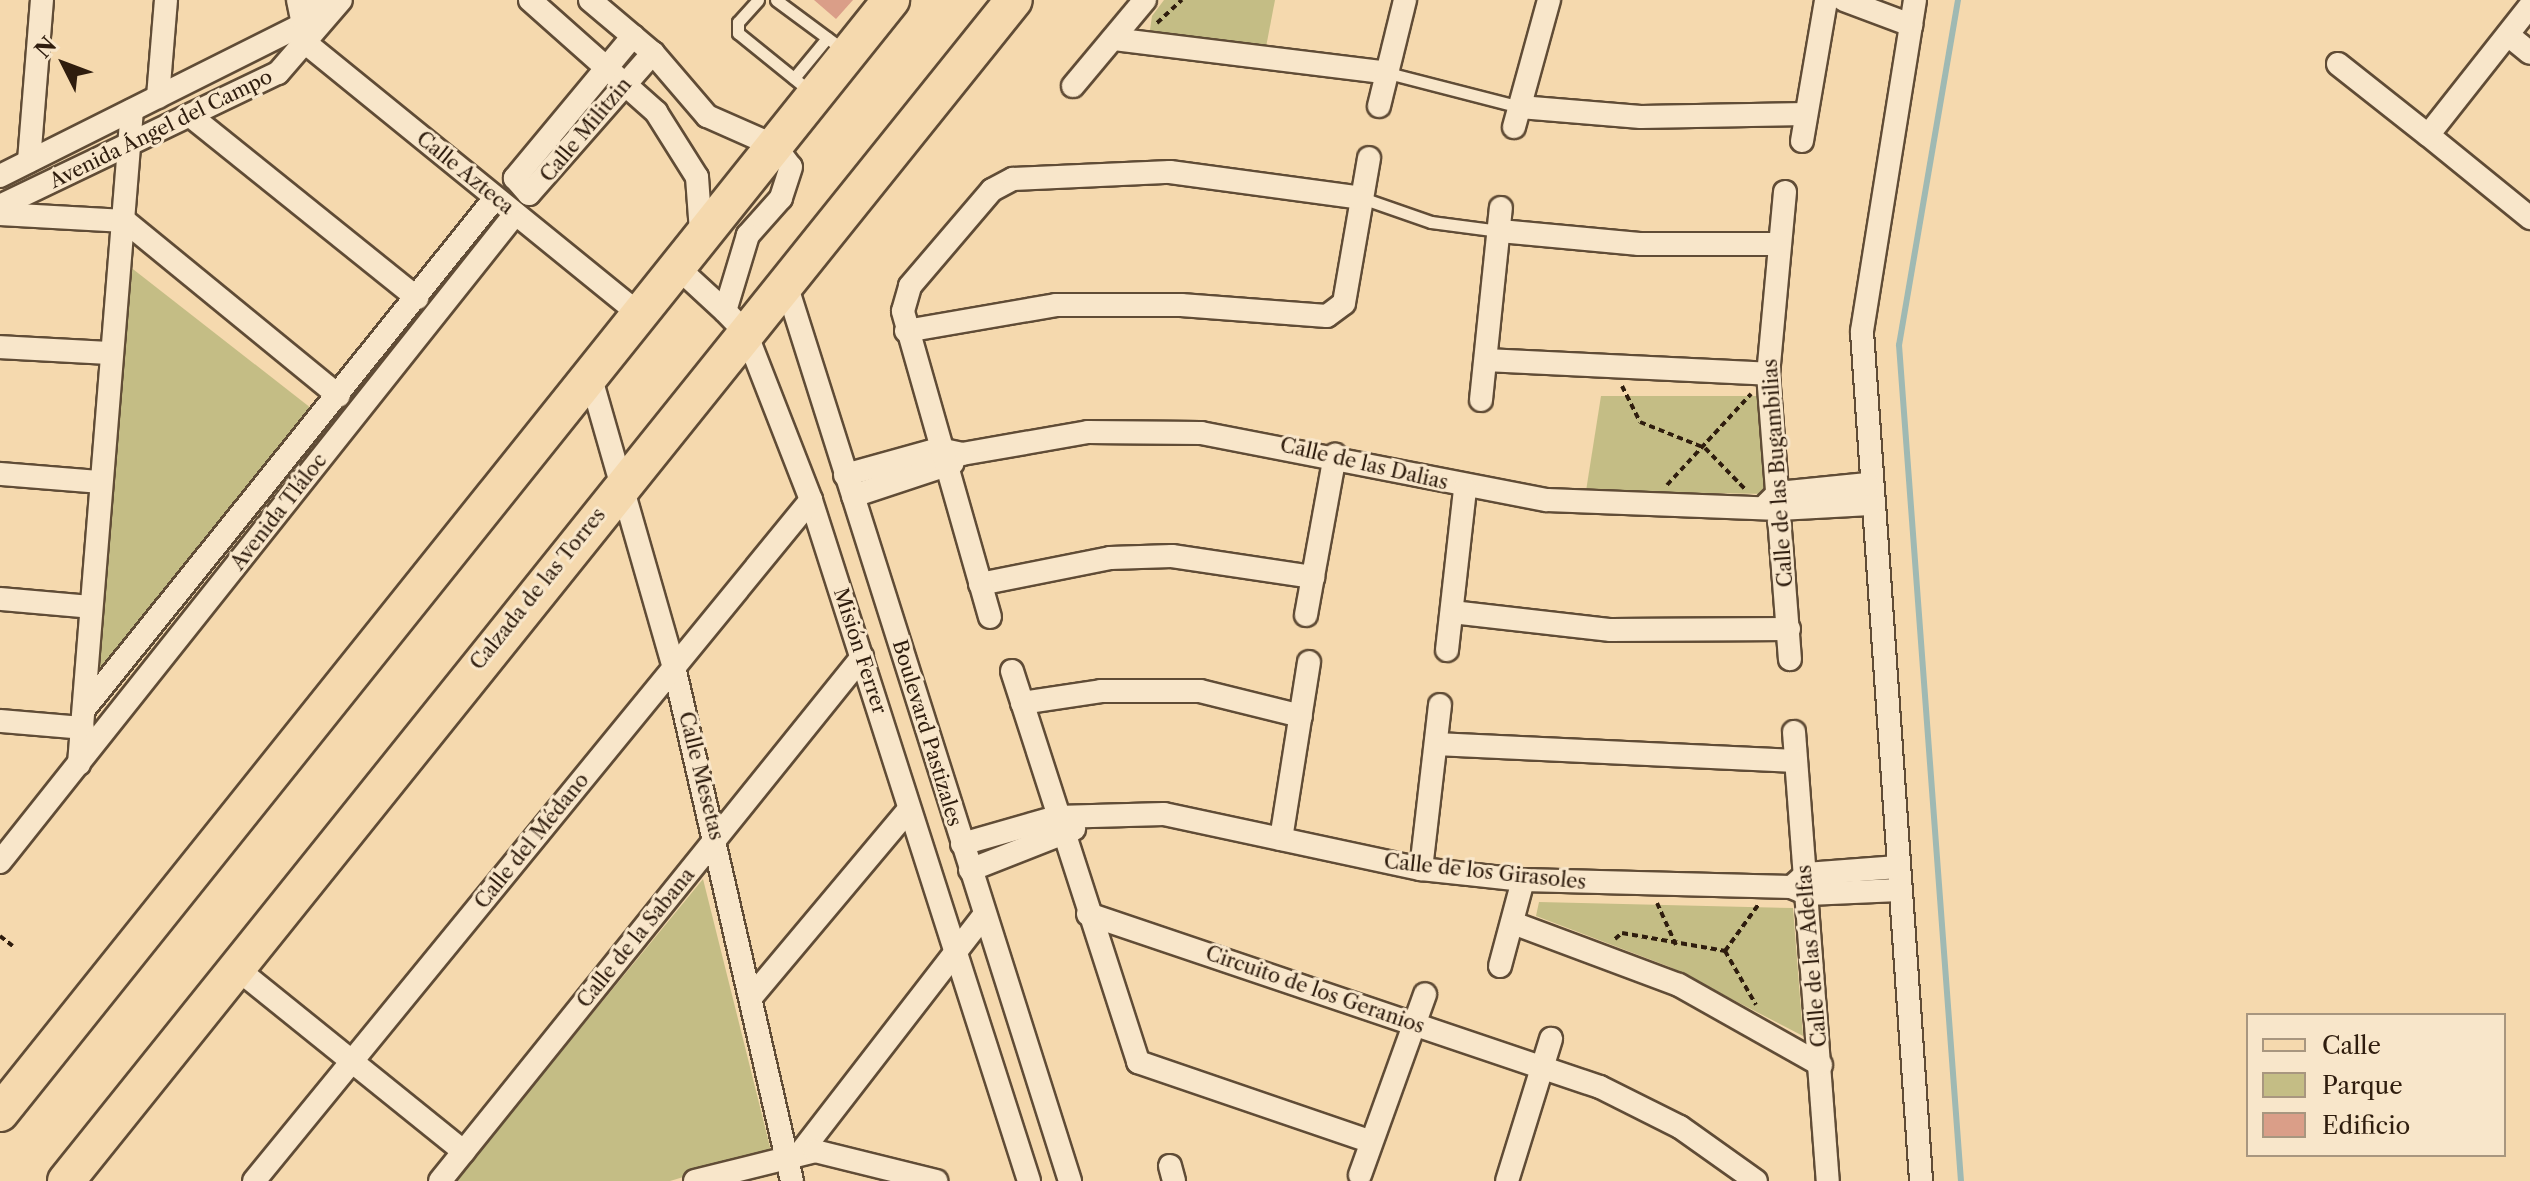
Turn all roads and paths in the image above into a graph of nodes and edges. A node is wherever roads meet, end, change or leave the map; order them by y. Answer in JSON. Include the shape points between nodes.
{"nodes":[{"id":1,"x":42,"y":0,"type":"edge"},
{"id":2,"x":166,"y":0,"type":"edge"},
{"id":3,"x":298,"y":0,"type":"edge"},
{"id":4,"x":318,"y":0,"type":"edge"},
{"id":5,"x":341,"y":0,"type":"edge"},
{"id":6,"x":530,"y":0,"type":"edge"},
{"id":7,"x":590,"y":0,"type":"edge"},
{"id":8,"x":758,"y":0,"type":"edge"},
{"id":9,"x":776,"y":0,"type":"edge"},
{"id":10,"x":891,"y":0,"type":"edge"},
{"id":11,"x":1014,"y":0,"type":"edge"},
{"id":12,"x":1145,"y":0,"type":"edge"},
{"id":13,"x":1182,"y":0,"type":"edge"},
{"id":14,"x":1405,"y":0,"type":"edge"},
{"id":15,"x":1549,"y":0,"type":"edge"},
{"id":16,"x":1826,"y":0,"type":"edge"},
{"id":17,"x":1844,"y":0,"type":"edge"},
{"id":18,"x":1915,"y":0,"type":"edge"},
{"id":19,"x":2530,"y":6,"type":"edge"},
{"id":20,"x":1911,"y":25,"type":"junction"},
{"id":21,"x":306,"y":34,"type":"junction"},
{"id":22,"x":2508,"y":35,"type":"junction"},
{"id":23,"x":633,"y":36,"type":"junction"},
{"id":24,"x":1122,"y":40,"type":"junction"},
{"id":25,"x":838,"y":46,"type":"junction"},
{"id":26,"x":653,"y":53,"type":"junction"},
{"id":27,"x":2530,"y":53,"type":"edge"},
{"id":28,"x":2338,"y":64,"type":"dead end"},
{"id":29,"x":608,"y":65,"type":"junction"},
{"id":30,"x":1388,"y":73,"type":"junction"},
{"id":31,"x":627,"y":82,"type":"junction"},
{"id":32,"x":1073,"y":86,"type":"dead end"},
{"id":33,"x":805,"y":87,"type":"junction"},
{"id":34,"x":158,"y":97,"type":"junction"},
{"id":35,"x":1379,"y":106,"type":"dead end"},
{"id":36,"x":132,"y":110,"type":"junction"},
{"id":37,"x":1806,"y":114,"type":"junction"},
{"id":38,"x":192,"y":117,"type":"junction"},
{"id":39,"x":1517,"y":117,"type":"junction"},
{"id":40,"x":2428,"y":135,"type":"junction"},
{"id":41,"x":1802,"y":141,"type":"dead end"},
{"id":42,"x":129,"y":144,"type":"junction"},
{"id":43,"x":775,"y":146,"type":"junction"},
{"id":44,"x":1369,"y":158,"type":"dead end"},
{"id":45,"x":29,"y":161,"type":"junction"},
{"id":46,"x":0,"y":176,"type":"edge"},
{"id":47,"x":1785,"y":192,"type":"dead end"},
{"id":48,"x":495,"y":198,"type":"junction"},
{"id":49,"x":1362,"y":198,"type":"junction"},
{"id":50,"x":0,"y":206,"type":"edge"},
{"id":51,"x":1501,"y":208,"type":"dead end"},
{"id":52,"x":0,"y":214,"type":"edge"},
{"id":53,"x":515,"y":214,"type":"junction"},
{"id":54,"x":2530,"y":218,"type":"edge"},
{"id":55,"x":125,"y":221,"type":"junction"},
{"id":56,"x":1500,"y":231,"type":"junction"},
{"id":57,"x":701,"y":232,"type":"junction"},
{"id":58,"x":1777,"y":244,"type":"junction"},
{"id":59,"x":676,"y":266,"type":"junction"},
{"id":60,"x":786,"y":284,"type":"junction"},
{"id":61,"x":417,"y":298,"type":"junction"},
{"id":62,"x":639,"y":314,"type":"junction"},
{"id":63,"x":736,"y":322,"type":"junction"},
{"id":64,"x":906,"y":331,"type":"junction"},
{"id":65,"x":0,"y":347,"type":"edge"},
{"id":66,"x":112,"y":353,"type":"junction"},
{"id":67,"x":1486,"y":360,"type":"junction"},
{"id":68,"x":1614,"y":369,"type":"junction"},
{"id":69,"x":1768,"y":374,"type":"junction"},
{"id":70,"x":590,"y":375,"type":"junction"},
{"id":71,"x":339,"y":396,"type":"junction"},
{"id":72,"x":1481,"y":400,"type":"dead end"},
{"id":73,"x":1705,"y":448,"type":"junction"},
{"id":74,"x":939,"y":449,"type":"junction"},
{"id":75,"x":962,"y":454,"type":"junction"},
{"id":76,"x":1335,"y":455,"type":"junction"},
{"id":77,"x":945,"y":472,"type":"junction"},
{"id":78,"x":0,"y":474,"type":"edge"},
{"id":79,"x":100,"y":482,"type":"junction"},
{"id":80,"x":849,"y":485,"type":"junction"},
{"id":81,"x":620,"y":486,"type":"junction"},
{"id":82,"x":1465,"y":489,"type":"junction"},
{"id":83,"x":1869,"y":494,"type":"junction"},
{"id":84,"x":811,"y":500,"type":"junction"},
{"id":85,"x":1771,"y":503,"type":"junction"},
{"id":86,"x":1646,"y":506,"type":"junction"},
{"id":87,"x":1313,"y":577,"type":"junction"},
{"id":88,"x":980,"y":584,"type":"junction"},
{"id":89,"x":0,"y":599,"type":"edge"},
{"id":90,"x":91,"y":607,"type":"junction"},
{"id":91,"x":1452,"y":612,"type":"junction"},
{"id":92,"x":1306,"y":615,"type":"dead end"},
{"id":93,"x":990,"y":617,"type":"dead end"},
{"id":94,"x":1789,"y":629,"type":"junction"},
{"id":95,"x":1447,"y":650,"type":"dead end"},
{"id":96,"x":862,"y":657,"type":"junction"},
{"id":97,"x":1790,"y":659,"type":"dead end"},
{"id":98,"x":1309,"y":662,"type":"dead end"},
{"id":99,"x":674,"y":667,"type":"junction"},
{"id":100,"x":1012,"y":671,"type":"dead end"},
{"id":101,"x":1022,"y":703,"type":"junction"},
{"id":102,"x":1440,"y":705,"type":"dead end"},
{"id":103,"x":1301,"y":716,"type":"junction"},
{"id":104,"x":84,"y":718,"type":"junction"},
{"id":105,"x":0,"y":721,"type":"edge"},
{"id":106,"x":1794,"y":732,"type":"dead end"},
{"id":107,"x":1436,"y":744,"type":"junction"},
{"id":108,"x":1796,"y":761,"type":"junction"},
{"id":109,"x":79,"y":765,"type":"junction"},
{"id":110,"x":909,"y":809,"type":"junction"},
{"id":111,"x":1060,"y":827,"type":"junction"},
{"id":112,"x":716,"y":838,"type":"junction"},
{"id":113,"x":1281,"y":839,"type":"junction"},
{"id":114,"x":8,"y":842,"type":"edge"},
{"id":115,"x":962,"y":844,"type":"junction"},
{"id":116,"x":0,"y":862,"type":"edge"},
{"id":117,"x":1898,"y":867,"type":"junction"},
{"id":118,"x":1421,"y":869,"type":"junction"},
{"id":119,"x":970,"y":870,"type":"junction"},
{"id":120,"x":1523,"y":880,"type":"junction"},
{"id":121,"x":1650,"y":886,"type":"junction"},
{"id":122,"x":1794,"y":886,"type":"junction"},
{"id":123,"x":1899,"y":890,"type":"junction"},
{"id":124,"x":1088,"y":914,"type":"junction"},
{"id":125,"x":984,"y":915,"type":"junction"},
{"id":126,"x":1513,"y":923,"type":"junction"},
{"id":127,"x":0,"y":936,"type":"edge"},
{"id":128,"x":1676,"y":945,"type":"junction"},
{"id":129,"x":13,"y":946,"type":"dead end"},
{"id":130,"x":1725,"y":951,"type":"junction"},
{"id":131,"x":1600,"y":953,"type":"junction"},
{"id":132,"x":953,"y":956,"type":"junction"},
{"id":133,"x":1500,"y":966,"type":"dead end"},
{"id":134,"x":235,"y":967,"type":"junction"},
{"id":135,"x":754,"y":994,"type":"junction"},
{"id":136,"x":1425,"y":994,"type":"dead end"},
{"id":137,"x":1415,"y":1024,"type":"junction"},
{"id":138,"x":1773,"y":1035,"type":"junction"},
{"id":139,"x":1551,"y":1039,"type":"dead end"},
{"id":140,"x":353,"y":1061,"type":"junction"},
{"id":141,"x":1821,"y":1065,"type":"junction"},
{"id":142,"x":1543,"y":1067,"type":"junction"},
{"id":143,"x":0,"y":1113,"type":"edge"},
{"id":144,"x":1371,"y":1142,"type":"junction"},
{"id":145,"x":464,"y":1152,"type":"junction"},
{"id":146,"x":795,"y":1154,"type":"junction"},
{"id":147,"x":1360,"y":1175,"type":"dead end"},
{"id":148,"x":66,"y":1181,"type":"edge"},
{"id":149,"x":254,"y":1181,"type":"edge"},
{"id":150,"x":440,"y":1181,"type":"edge"},
{"id":151,"x":695,"y":1181,"type":"edge"},
{"id":152,"x":792,"y":1181,"type":"edge"},
{"id":153,"x":936,"y":1181,"type":"edge"},
{"id":154,"x":1029,"y":1181,"type":"edge"},
{"id":155,"x":1070,"y":1181,"type":"edge"},
{"id":156,"x":1507,"y":1181,"type":"edge"},
{"id":157,"x":1756,"y":1181,"type":"edge"},
{"id":158,"x":1828,"y":1181,"type":"edge"},
{"id":159,"x":1921,"y":1181,"type":"edge"}],
"edges":[{"from":1,"to":45,"type":"street"},
{"from":2,"to":34,"type":"street"},
{"from":3,"to":21,"type":"street"},
{"from":4,"to":21,"type":"street","name":"Avenida Ángel del Campo"},
{"from":5,"to":21,"type":"street","name":"Avenida Ángel del Campo"},
{"from":6,"to":29,"type":"street"},
{"from":7,"to":23,"type":"street"},
{"from":8,"to":33,"type":"lane","via":[[738,22],[738,33]]},
{"from":9,"to":25,"type":"lane"},
{"from":10,"to":25,"type":"main road"},
{"from":11,"to":60,"type":"main road","name":"Calzada de las Torres"},
{"from":12,"to":24,"type":"street"},
{"from":13,"to":24,"type":"path"},
{"from":14,"to":30,"type":"street"},
{"from":15,"to":39,"type":"street"},
{"from":16,"to":37,"type":"street"},
{"from":17,"to":20,"type":"street"},
{"from":18,"to":20,"type":"street"},
{"from":19,"to":22,"type":"street"},
{"from":20,"to":83,"type":"street","via":[[1862,332]]},
{"from":21,"to":34,"type":"street","name":"Avenida Ángel del Campo"},
{"from":21,"to":38,"type":"street","name":"Avenida Ángel del Campo","via":[[278,73]]},
{"from":21,"to":48,"type":"street","name":"Calle Azteca"},
{"from":22,"to":27,"type":"street"},
{"from":22,"to":40,"type":"street"},
{"from":23,"to":26,"type":"street"},
{"from":23,"to":29,"type":"street","name":"Calle Militzin"},
{"from":24,"to":30,"type":"street"},
{"from":24,"to":32,"type":"street"},
{"from":25,"to":33,"type":"main road"},
{"from":26,"to":31,"type":"street","name":"Calle Militzin"},
{"from":26,"to":43,"type":"street","via":[[707,116]]},
{"from":28,"to":40,"type":"street"},
{"from":29,"to":31,"type":"street"},
{"from":29,"to":31,"type":"street","name":"Calle Militzin","via":[[515,178],[529,194]]},
{"from":30,"to":35,"type":"street"},
{"from":30,"to":39,"type":"lane"},
{"from":31,"to":57,"type":"street","via":[[697,177]]},
{"from":33,"to":43,"type":"main road"},
{"from":34,"to":36,"type":"street","name":"Avenida Ángel del Campo"},
{"from":36,"to":42,"type":"street"},
{"from":36,"to":45,"type":"street","name":"Avenida Ángel del Campo"},
{"from":37,"to":39,"type":"street"},
{"from":37,"to":41,"type":"street"},
{"from":38,"to":42,"type":"street","name":"Avenida Ángel del Campo"},
{"from":38,"to":61,"type":"street"},
{"from":40,"to":54,"type":"street"},
{"from":42,"to":50,"type":"street","name":"Avenida Ángel del Campo"},
{"from":42,"to":55,"type":"street"},
{"from":43,"to":57,"type":"main road"},
{"from":43,"to":63,"type":"street","via":[[791,178],[748,235]]},
{"from":44,"to":49,"type":"street"},
{"from":45,"to":46,"type":"street","name":"Avenida Ángel del Campo"},
{"from":47,"to":58,"type":"street","name":"Calle de las Bugambilias"},
{"from":48,"to":53,"type":"street","name":"Calle Azteca"},
{"from":48,"to":61,"type":"street","name":"Avenida Tláloc"},
{"from":49,"to":56,"type":"lane","via":[[1431,222]]},
{"from":49,"to":64,"type":"street","via":[[1170,172],[1000,182],[910,286]]},
{"from":49,"to":64,"type":"street","via":[[1344,303],[1327,316],[1181,305],[1056,305]]},
{"from":51,"to":56,"type":"street"},
{"from":52,"to":55,"type":"street"},
{"from":53,"to":62,"type":"street","name":"Calle Azteca"},
{"from":53,"to":109,"type":"street","name":"Avenida Tláloc"},
{"from":55,"to":66,"type":"street"},
{"from":55,"to":71,"type":"street"},
{"from":56,"to":58,"type":"street","via":[[1639,244]]},
{"from":56,"to":67,"type":"street"},
{"from":57,"to":59,"type":"main road"},
{"from":58,"to":69,"type":"street","name":"Calle de las Bugambilias"},
{"from":59,"to":62,"type":"main road"},
{"from":59,"to":63,"type":"street"},
{"from":60,"to":63,"type":"main road","name":"Calzada de las Torres"},
{"from":60,"to":80,"type":"street","name":"Boulevard Pastizales"},
{"from":61,"to":71,"type":"street","name":"Avenida Tláloc"},
{"from":62,"to":70,"type":"main road"},
{"from":63,"to":81,"type":"main road","name":"Calzada de las Torres"},
{"from":63,"to":84,"type":"street","name":"Misión Ferrer"},
{"from":64,"to":74,"type":"street"},
{"from":65,"to":66,"type":"street"},
{"from":66,"to":79,"type":"street"},
{"from":67,"to":68,"type":"street"},
{"from":67,"to":72,"type":"street"},
{"from":68,"to":69,"type":"street"},
{"from":68,"to":73,"type":"path","via":[[1640,422]]},
{"from":69,"to":73,"type":"path"},
{"from":69,"to":85,"type":"street","name":"Calle de las Bugambilias"},
{"from":70,"to":81,"type":"street","name":"Calle Mesetas"},
{"from":70,"to":143,"type":"main road"},
{"from":71,"to":104,"type":"street","name":"Avenida Tláloc"},
{"from":73,"to":85,"type":"path"},
{"from":73,"to":86,"type":"path"},
{"from":74,"to":75,"type":"street","name":"Calle de las Dalias"},
{"from":74,"to":77,"type":"street"},
{"from":74,"to":80,"type":"street","name":"Calle de las Dalias"},
{"from":75,"to":76,"type":"street","name":"Calle de las Dalias","via":[[1088,432],[1201,433]]},
{"from":75,"to":77,"type":"street"},
{"from":76,"to":82,"type":"street","name":"Calle de las Dalias"},
{"from":76,"to":87,"type":"street"},
{"from":77,"to":80,"type":"street"},
{"from":77,"to":88,"type":"street"},
{"from":78,"to":79,"type":"street"},
{"from":79,"to":90,"type":"street"},
{"from":80,"to":115,"type":"street","name":"Boulevard Pastizales"},
{"from":81,"to":99,"type":"street","name":"Calle Mesetas"},
{"from":81,"to":134,"type":"main road","name":"Calzada de las Torres"},
{"from":82,"to":86,"type":"street","name":"Calle de las Dalias"},
{"from":82,"to":91,"type":"street"},
{"from":83,"to":85,"type":"street","name":"Calle de las Dalias"},
{"from":83,"to":117,"type":"street"},
{"from":84,"to":96,"type":"street","name":"Misión Ferrer"},
{"from":84,"to":99,"type":"street","name":"Calle del Médano"},
{"from":85,"to":86,"type":"street","name":"Calle de las Dalias"},
{"from":85,"to":94,"type":"street","name":"Calle de las Bugambilias"},
{"from":87,"to":88,"type":"street","via":[[1172,556],[1110,558]]},
{"from":87,"to":92,"type":"street"},
{"from":88,"to":93,"type":"street"},
{"from":89,"to":90,"type":"street"},
{"from":90,"to":104,"type":"street"},
{"from":91,"to":94,"type":"street","via":[[1611,630]]},
{"from":91,"to":95,"type":"street"},
{"from":94,"to":97,"type":"street","name":"Calle de las Bugambilias"},
{"from":96,"to":110,"type":"street","name":"Misión Ferrer"},
{"from":96,"to":112,"type":"street","name":"Calle de la Sabana"},
{"from":98,"to":103,"type":"street"},
{"from":99,"to":112,"type":"street","name":"Calle Mesetas"},
{"from":99,"to":140,"type":"street","name":"Calle del Médano"},
{"from":100,"to":101,"type":"street"},
{"from":101,"to":103,"type":"street","via":[[1184,690]]},
{"from":101,"to":111,"type":"street"},
{"from":102,"to":107,"type":"street"},
{"from":103,"to":113,"type":"street"},
{"from":104,"to":105,"type":"street"},
{"from":104,"to":109,"type":"street"},
{"from":106,"to":108,"type":"street","name":"Calle de las Adelfas"},
{"from":107,"to":108,"type":"street"},
{"from":107,"to":118,"type":"street"},
{"from":108,"to":122,"type":"street","name":"Calle de las Adelfas"},
{"from":109,"to":114,"type":"street","name":"Avenida Tláloc"},
{"from":110,"to":132,"type":"street","name":"Misión Ferrer"},
{"from":110,"to":135,"type":"street"},
{"from":111,"to":113,"type":"street","name":"Calle de los Girasoles","via":[[1087,819],[1164,814]]},
{"from":111,"to":115,"type":"street","name":"Calle de los Girasoles"},
{"from":111,"to":119,"type":"street","name":"Calle de los Girasoles"},
{"from":111,"to":124,"type":"street"},
{"from":112,"to":135,"type":"street","name":"Calle Mesetas"},
{"from":112,"to":145,"type":"street","name":"Calle de la Sabana"},
{"from":113,"to":118,"type":"street","name":"Calle de los Girasoles"},
{"from":114,"to":116,"type":"street","name":"Avenida Tláloc"},
{"from":115,"to":119,"type":"street","name":"Boulevard Pastizales"},
{"from":117,"to":122,"type":"street","name":"Calle de los Girasoles"},
{"from":117,"to":123,"type":"street"},
{"from":118,"to":120,"type":"street","name":"Calle de los Girasoles"},
{"from":119,"to":125,"type":"street","name":"Boulevard Pastizales"},
{"from":120,"to":121,"type":"street","name":"Calle de los Girasoles"},
{"from":120,"to":126,"type":"street"},
{"from":121,"to":122,"type":"street","name":"Calle de los Girasoles"},
{"from":121,"to":128,"type":"path"},
{"from":122,"to":123,"type":"street","name":"Calle de los Girasoles"},
{"from":122,"to":130,"type":"path"},
{"from":122,"to":141,"type":"street","name":"Calle de las Adelfas"},
{"from":123,"to":159,"type":"street"},
{"from":124,"to":137,"type":"street","name":"Circuito de los Geranios"},
{"from":124,"to":144,"type":"street","via":[[1138,1062]]},
{"from":125,"to":132,"type":"street"},
{"from":125,"to":155,"type":"street","name":"Boulevard Pastizales"},
{"from":126,"to":131,"type":"street"},
{"from":126,"to":133,"type":"street"},
{"from":127,"to":129,"type":"path"},
{"from":128,"to":130,"type":"path"},
{"from":128,"to":131,"type":"path","via":[[1622,933]]},
{"from":130,"to":138,"type":"path"},
{"from":131,"to":138,"type":"street"},
{"from":132,"to":146,"type":"street"},
{"from":132,"to":154,"type":"street","name":"Misión Ferrer"},
{"from":134,"to":140,"type":"street"},
{"from":134,"to":148,"type":"main road","name":"Calzada de las Torres"},
{"from":135,"to":146,"type":"street","name":"Calle Mesetas"},
{"from":136,"to":137,"type":"street"},
{"from":137,"to":142,"type":"street","name":"Circuito de los Geranios"},
{"from":137,"to":144,"type":"street"},
{"from":138,"to":141,"type":"street"},
{"from":139,"to":142,"type":"street"},
{"from":140,"to":145,"type":"street"},
{"from":140,"to":149,"type":"street","name":"Calle del Médano"},
{"from":141,"to":158,"type":"street","name":"Calle de las Adelfas"},
{"from":142,"to":156,"type":"street"},
{"from":142,"to":157,"type":"street","name":"Circuito de los Geranios","via":[[1644,1106]]},
{"from":144,"to":147,"type":"street"},
{"from":145,"to":150,"type":"street","name":"Calle de la Sabana"},
{"from":146,"to":151,"type":"street"},
{"from":146,"to":152,"type":"street","name":"Calle Mesetas"},
{"from":146,"to":153,"type":"street"}]}
